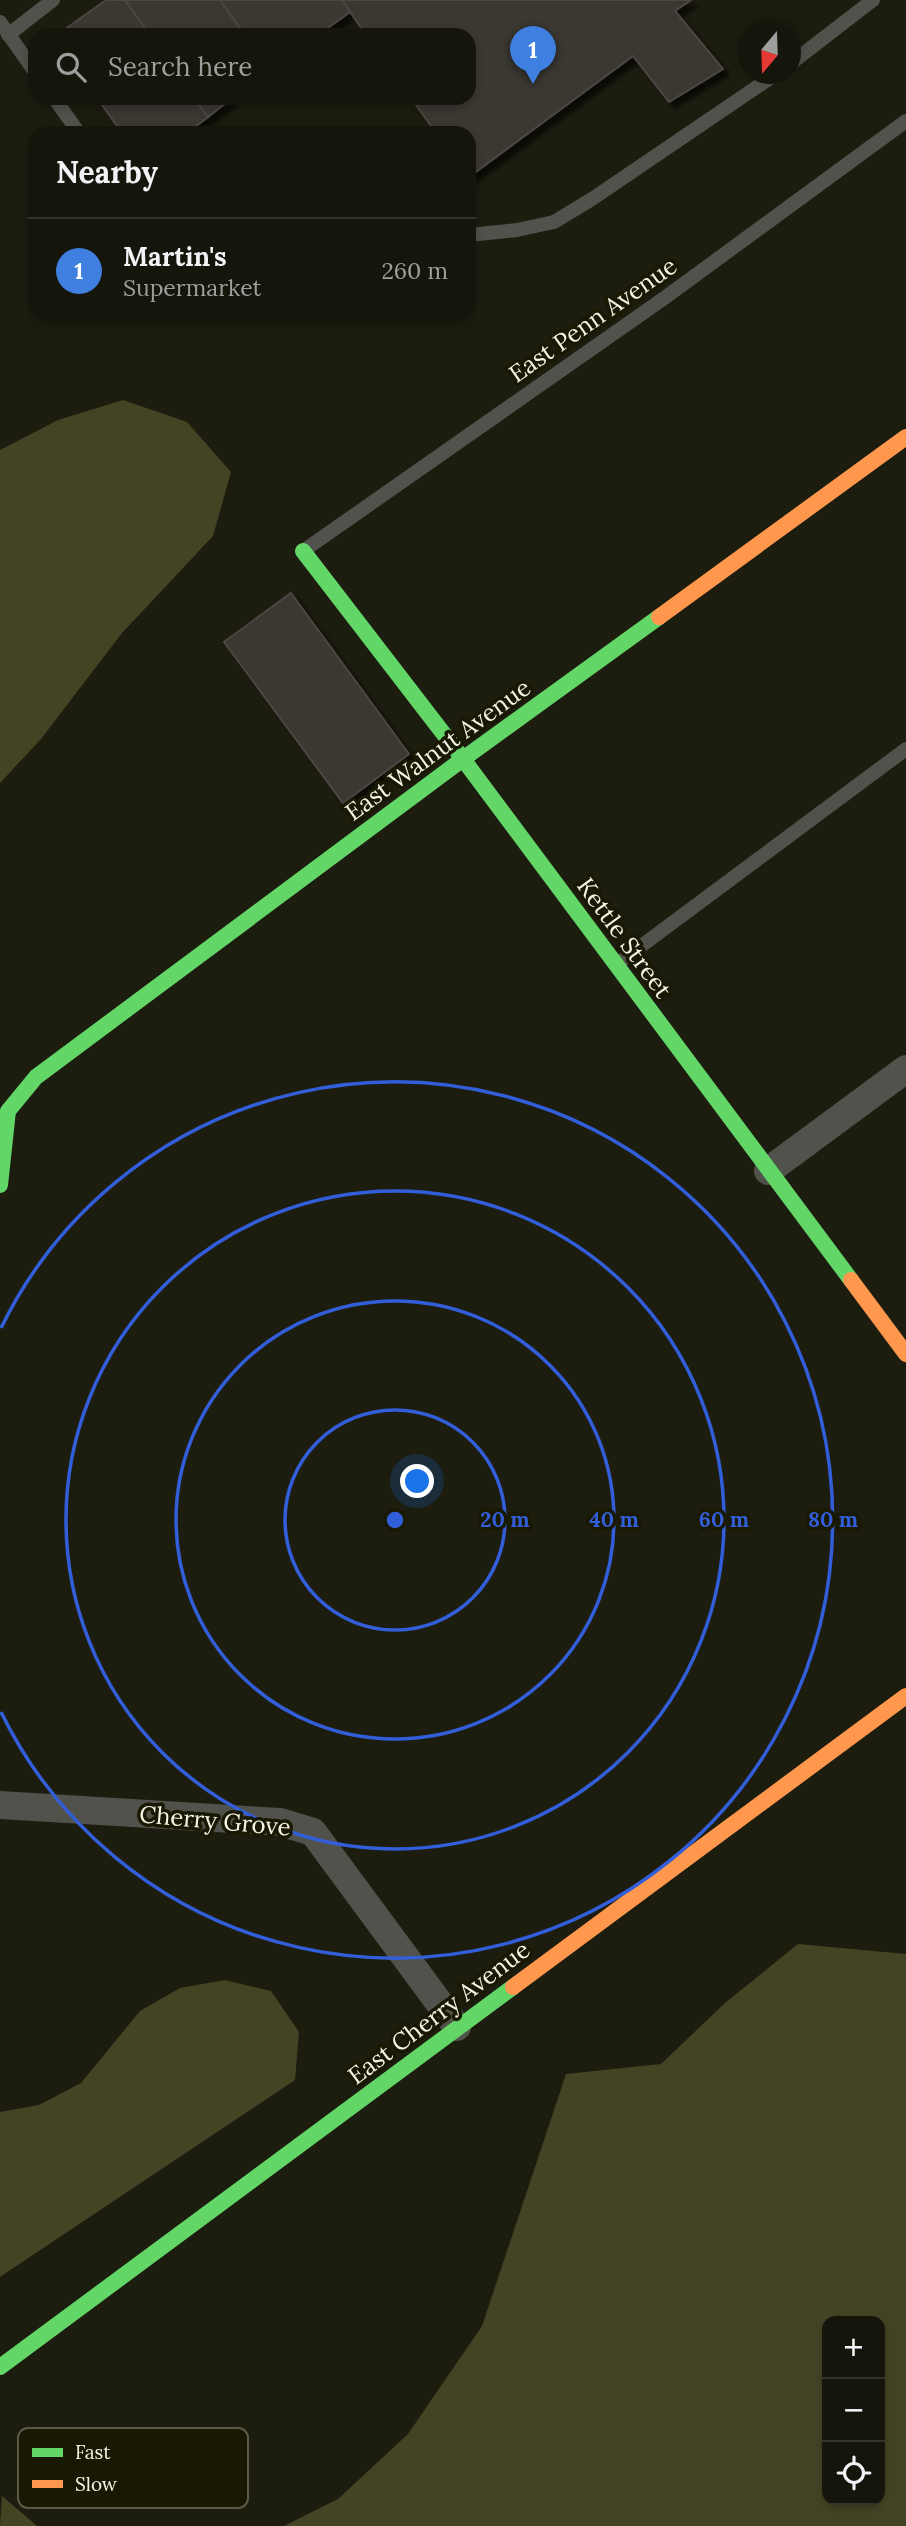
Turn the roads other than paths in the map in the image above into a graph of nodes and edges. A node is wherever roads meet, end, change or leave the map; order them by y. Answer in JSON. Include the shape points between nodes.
{"nodes":[{"id":1,"x":52,"y":0,"type":"edge"},
{"id":2,"x":873,"y":0,"type":"edge"},
{"id":3,"x":3,"y":27,"type":"edge"},
{"id":4,"x":801,"y":56,"type":"edge"},
{"id":5,"x":28,"y":62,"type":"edge"},
{"id":6,"x":761,"y":84,"type":"edge"},
{"id":7,"x":59,"y":105,"type":"edge"},
{"id":8,"x":906,"y":121,"type":"edge"},
{"id":9,"x":74,"y":126,"type":"edge"},
{"id":10,"x":476,"y":234,"type":"edge"},
{"id":11,"x":906,"y":438,"type":"edge"},
{"id":12,"x":303,"y":551,"type":"joint"},
{"id":13,"x":906,"y":749,"type":"edge"},
{"id":14,"x":463,"y":759,"type":"junction"},
{"id":15,"x":616,"y":965,"type":"junction"},
{"id":16,"x":906,"y":1069,"type":"edge"},
{"id":17,"x":768,"y":1171,"type":"junction"},
{"id":18,"x":0,"y":1185,"type":"edge"},
{"id":19,"x":906,"y":1354,"type":"edge"},
{"id":20,"x":906,"y":1696,"type":"edge"},
{"id":21,"x":0,"y":1805,"type":"edge"},
{"id":22,"x":457,"y":2027,"type":"junction"},
{"id":23,"x":0,"y":2367,"type":"edge"}],
"edges":[{"from":1,"to":3,"type":"lane"},
{"from":2,"to":4,"type":"lane"},
{"from":3,"to":5,"type":"lane"},
{"from":6,"to":10,"type":"lane","via":[[554,222]]},
{"from":7,"to":9,"type":"lane"},
{"from":8,"to":12,"type":"lane","name":"East Penn Avenue","via":[[663,299]]},
{"from":11,"to":14,"type":"street","name":"East Walnut Avenue"},
{"from":12,"to":14,"type":"street","name":"Kettle Street"},
{"from":13,"to":15,"type":"lane"},
{"from":14,"to":15,"type":"street","name":"Kettle Street"},
{"from":14,"to":18,"type":"street","name":"East Walnut Avenue","via":[[36,1077],[8,1111]]},
{"from":15,"to":17,"type":"street","name":"Kettle Street"},
{"from":16,"to":17,"type":"street"},
{"from":17,"to":19,"type":"street","name":"Kettle Street"},
{"from":20,"to":22,"type":"street","name":"East Cherry Avenue"},
{"from":21,"to":22,"type":"street","name":"Cherry Grove","via":[[279,1822],[313,1832]]},
{"from":22,"to":23,"type":"street","name":"East Cherry Avenue"}]}
